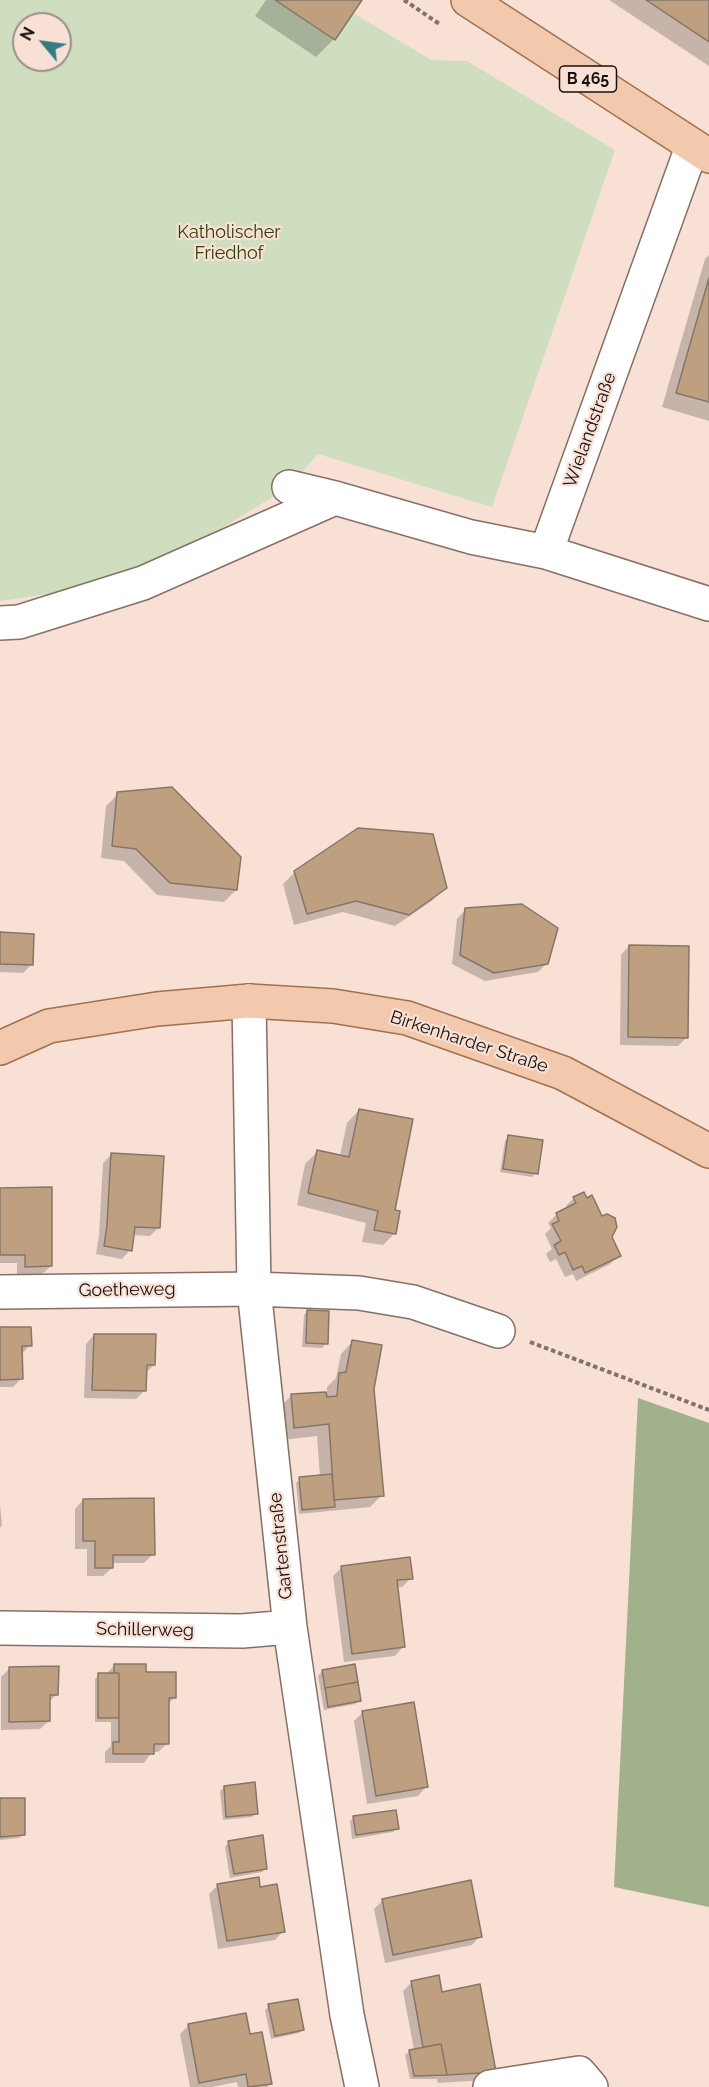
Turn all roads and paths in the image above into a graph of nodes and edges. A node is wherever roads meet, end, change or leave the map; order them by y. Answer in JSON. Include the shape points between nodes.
{"nodes":[{"id":1,"x":468,"y":0,"type":"edge"},
{"id":2,"x":700,"y":152,"type":"edge"},
{"id":3,"x":289,"y":487,"type":"dead end"},
{"id":4,"x":335,"y":498,"type":"junction"},
{"id":5,"x":546,"y":552,"type":"junction"},
{"id":6,"x":709,"y":604,"type":"edge"},
{"id":7,"x":0,"y":623,"type":"edge"},
{"id":8,"x":249,"y":1001,"type":"junction"},
{"id":9,"x":0,"y":1048,"type":"edge"},
{"id":10,"x":709,"y":1151,"type":"edge"},
{"id":11,"x":254,"y":1289,"type":"junction"},
{"id":12,"x":0,"y":1292,"type":"edge"},
{"id":13,"x":498,"y":1331,"type":"joint"},
{"id":14,"x":709,"y":1410,"type":"edge"},
{"id":15,"x":290,"y":1627,"type":"junction"},
{"id":16,"x":0,"y":1628,"type":"edge"},
{"id":17,"x":362,"y":2087,"type":"edge"},
{"id":18,"x":490,"y":2087,"type":"edge"},
{"id":19,"x":591,"y":2087,"type":"edge"}],
"edges":[{"from":1,"to":2,"type":"main road","number":"B 465"},
{"from":2,"to":5,"type":"street","name":"Wielandstraße"},
{"from":3,"to":4,"type":"street"},
{"from":4,"to":5,"type":"street","via":[[471,537]]},
{"from":4,"to":7,"type":"street","via":[[143,583],[19,622]]},
{"from":5,"to":6,"type":"street"},
{"from":8,"to":9,"type":"main road","name":"Birkenharder Straße","via":[[157,1009],[49,1026]]},
{"from":8,"to":10,"type":"main road","name":"Birkenharder Straße","via":[[333,1006],[407,1018],[563,1073]]},
{"from":8,"to":11,"type":"street","name":"Gartenstraße"},
{"from":11,"to":12,"type":"street","name":"Goetheweg"},
{"from":11,"to":13,"type":"street","name":"Goetheweg","via":[[358,1293],[413,1302]]},
{"from":11,"to":15,"type":"street","name":"Gartenstraße"},
{"from":13,"to":14,"type":"path"},
{"from":15,"to":16,"type":"street","name":"Schillerweg","via":[[242,1631]]},
{"from":15,"to":17,"type":"street","name":"Gartenstraße","via":[[347,2015]]},
{"from":18,"to":19,"type":"street","via":[[579,2073]]}]}
